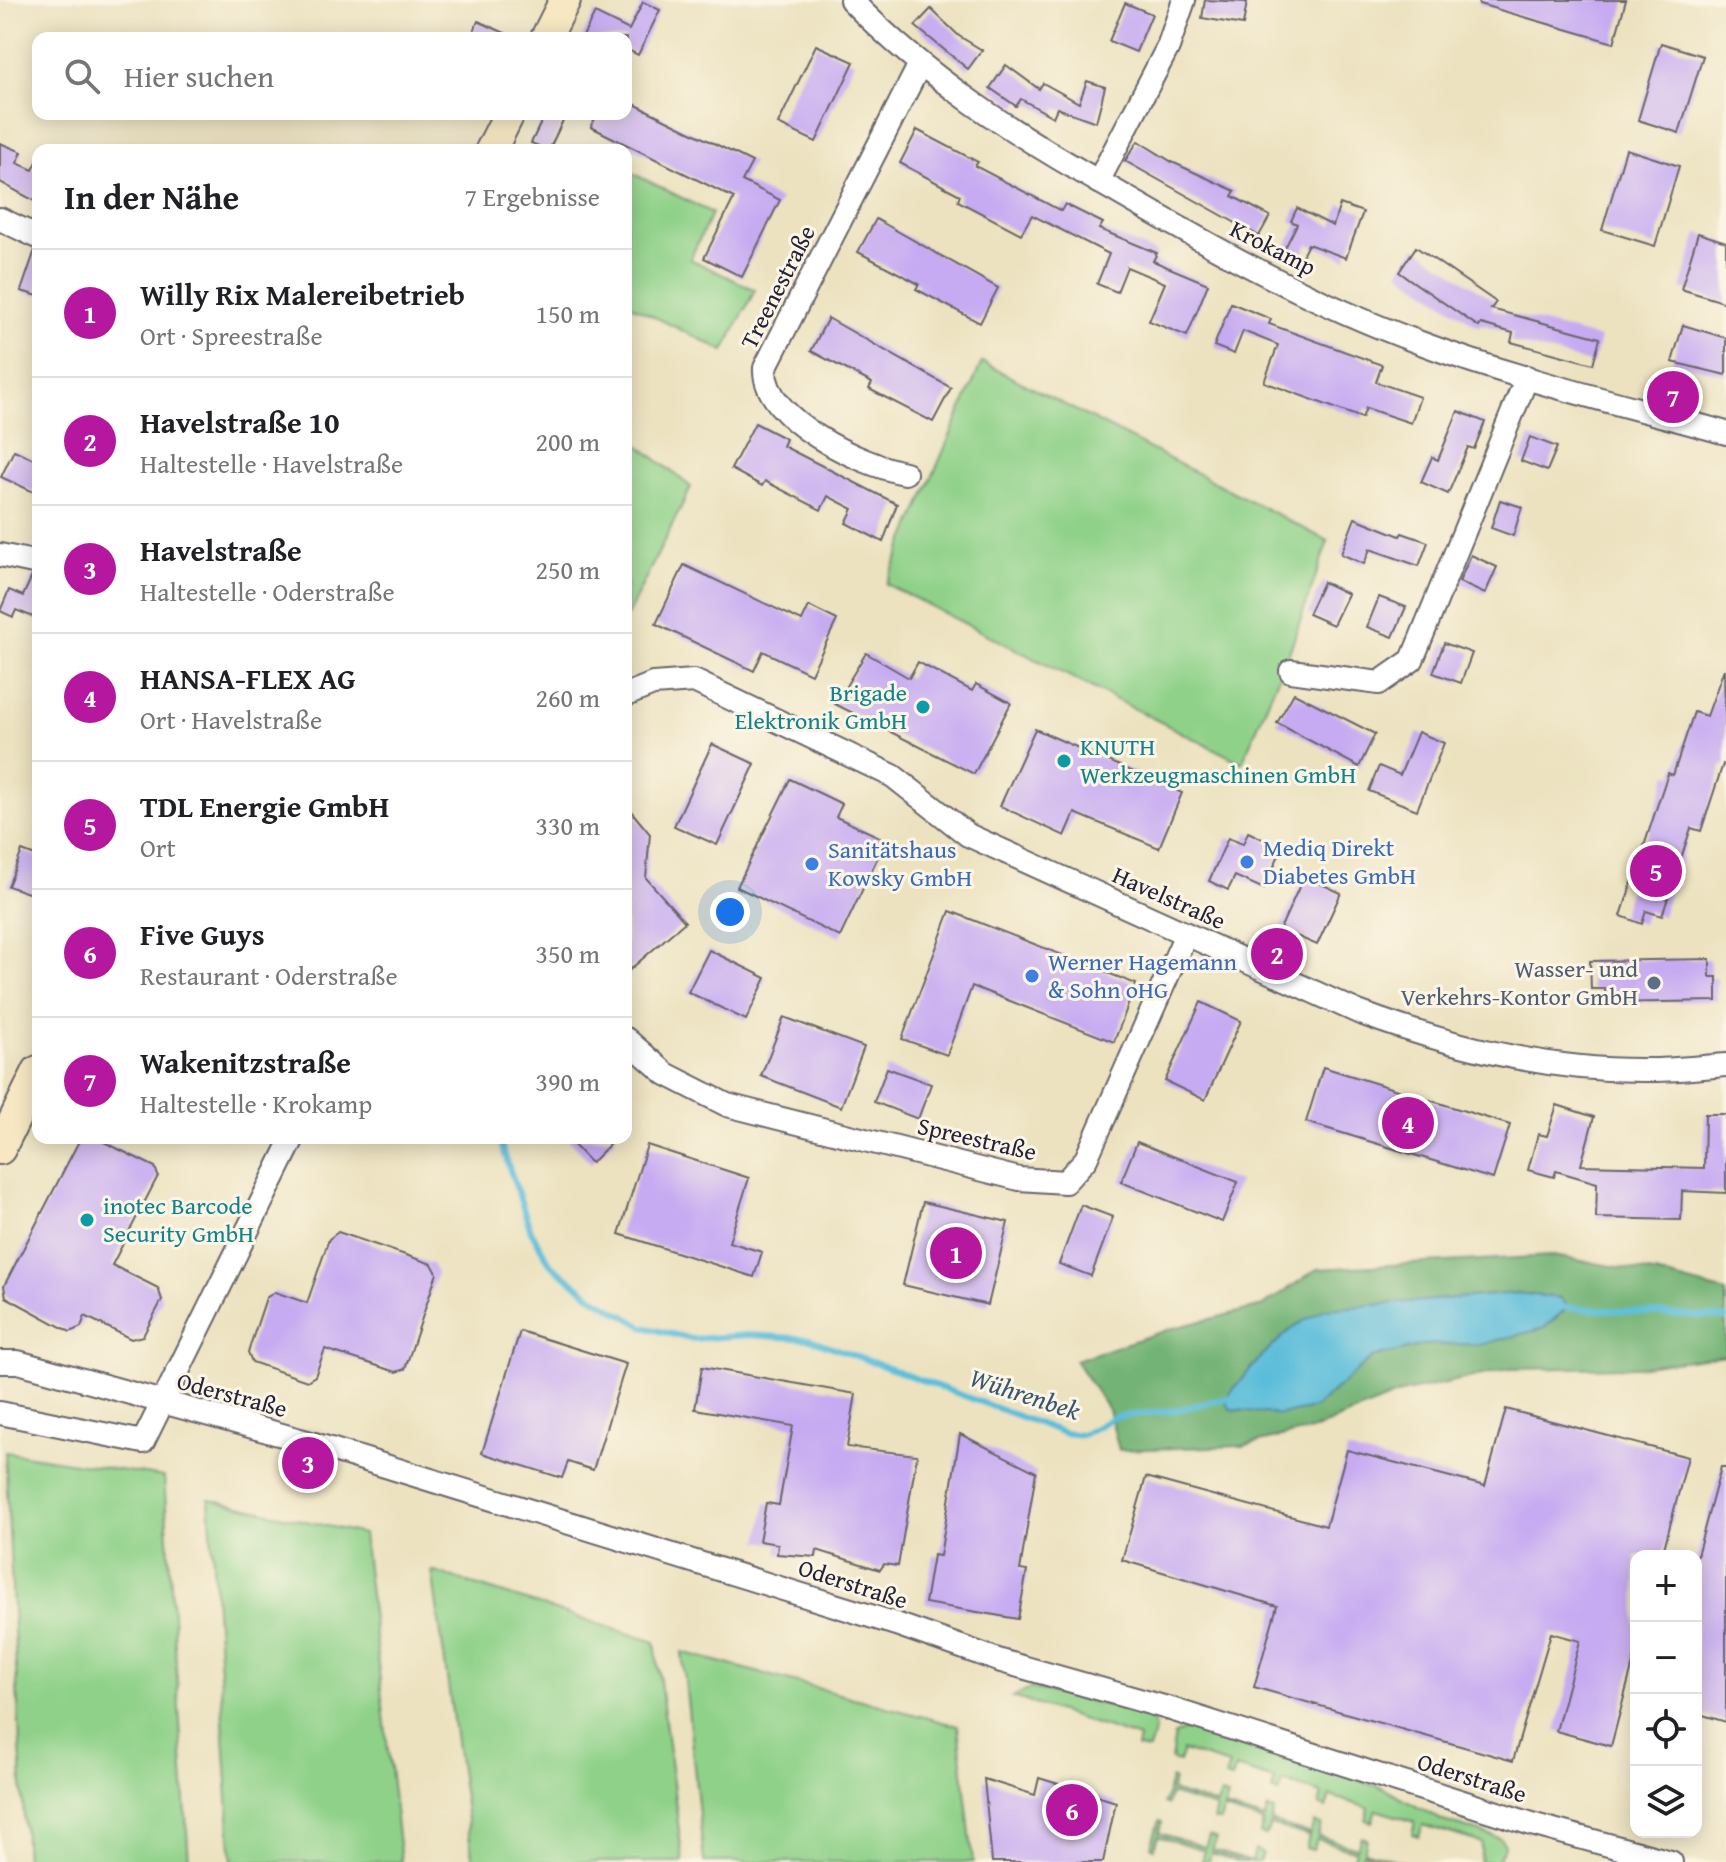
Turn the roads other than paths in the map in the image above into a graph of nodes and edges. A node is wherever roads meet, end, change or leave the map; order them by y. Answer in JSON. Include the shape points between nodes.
{"nodes":[{"id":1,"x":565,"y":0,"type":"edge"},
{"id":2,"x":851,"y":0,"type":"edge"},
{"id":3,"x":1184,"y":0,"type":"edge"},
{"id":4,"x":549,"y":32,"type":"edge"},
{"id":5,"x":920,"y":64,"type":"junction"},
{"id":6,"x":506,"y":120,"type":"edge"},
{"id":7,"x":494,"y":144,"type":"edge"},
{"id":8,"x":1098,"y":182,"type":"junction"},
{"id":9,"x":0,"y":219,"type":"edge"},
{"id":10,"x":32,"y":234,"type":"edge"},
{"id":11,"x":1527,"y":377,"type":"junction"},
{"id":12,"x":1726,"y":433,"type":"edge"},
{"id":13,"x":905,"y":473,"type":"dead end"},
{"id":14,"x":0,"y":555,"type":"edge"},
{"id":15,"x":32,"y":562,"type":"edge"},
{"id":16,"x":1291,"y":671,"type":"dead end"},
{"id":17,"x":632,"y":693,"type":"edge"},
{"id":18,"x":1186,"y":934,"type":"junction"},
{"id":19,"x":632,"y":1044,"type":"edge"},
{"id":20,"x":1726,"y":1065,"type":"edge"},
{"id":21,"x":32,"y":1083,"type":"edge"},
{"id":22,"x":290,"y":1144,"type":"edge"},
{"id":23,"x":0,"y":1149,"type":"edge"},
{"id":24,"x":0,"y":1346,"type":"edge"},
{"id":25,"x":9,"y":1362,"type":"edge"},
{"id":26,"x":162,"y":1403,"type":"junction"},
{"id":27,"x":0,"y":1413,"type":"edge"},
{"id":28,"x":1671,"y":1862,"type":"edge"}],
"edges":[{"from":1,"to":4,"type":"main road"},
{"from":2,"to":5,"type":"street","name":"Krokamp"},
{"from":3,"to":8,"type":"street","via":[[1168,47]]},
{"from":5,"to":8,"type":"street","name":"Krokamp","via":[[973,104]]},
{"from":5,"to":13,"type":"street","name":"Treenestraße","via":[[765,368],[784,407],[836,448],[880,469]]},
{"from":6,"to":7,"type":"main road"},
{"from":8,"to":11,"type":"street","name":"Krokamp","via":[[1320,302],[1420,343]]},
{"from":9,"to":10,"type":"street"},
{"from":11,"to":12,"type":"street","name":"Krokamp"},
{"from":11,"to":16,"type":"street","via":[[1412,660],[1379,683]]},
{"from":14,"to":15,"type":"street"},
{"from":17,"to":18,"type":"street","name":"Havelstraße","via":[[653,684],[694,681],[893,776],[968,835]]},
{"from":18,"to":19,"type":"street","name":"Spreestraße","via":[[1086,1159],[1065,1182],[1019,1179],[727,1105],[666,1074]]},
{"from":18,"to":20,"type":"street","name":"Havelstraße","via":[[1358,1012],[1472,1046],[1559,1063],[1651,1071]]},
{"from":21,"to":23,"type":"main road"},
{"from":22,"to":26,"type":"street"},
{"from":24,"to":25,"type":"street","name":"Oderstraße"},
{"from":25,"to":26,"type":"street","name":"Oderstraße"},
{"from":26,"to":27,"type":"street","via":[[143,1442]]},
{"from":26,"to":28,"type":"street","name":"Oderstraße","via":[[325,1448],[1001,1661]]}]}
